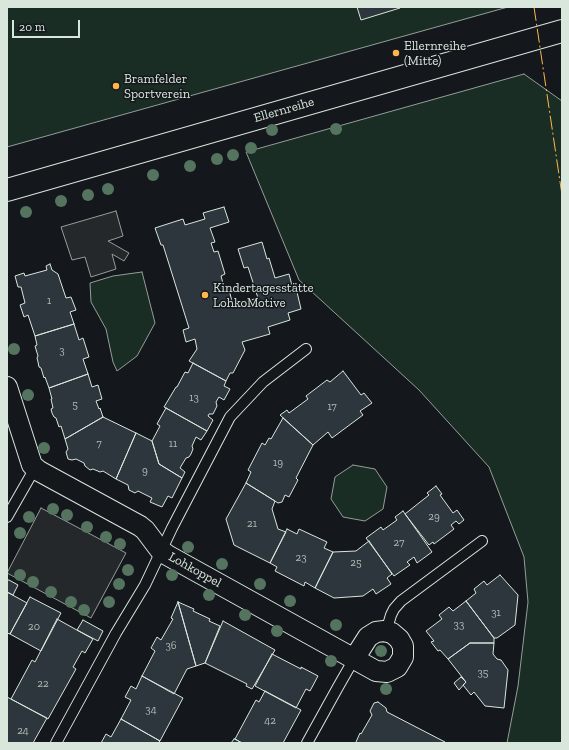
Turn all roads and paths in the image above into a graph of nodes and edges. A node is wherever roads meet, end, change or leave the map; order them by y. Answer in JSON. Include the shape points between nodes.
{"nodes":[{"id":1,"x":562,"y":31,"type":"edge"},
{"id":2,"x":7,"y":190,"type":"edge"},
{"id":3,"x":306,"y":349,"type":"dead end"},
{"id":4,"x":7,"y":386,"type":"edge"},
{"id":5,"x":35,"y":468,"type":"junction"},
{"id":6,"x":7,"y":517,"type":"edge"},
{"id":7,"x":482,"y":541,"type":"dead end"},
{"id":8,"x":162,"y":551,"type":"junction"},
{"id":9,"x":386,"y":632,"type":"junction"},
{"id":10,"x":354,"y":659,"type":"junction"},
{"id":11,"x":56,"y":743,"type":"edge"},
{"id":12,"x":307,"y":743,"type":"edge"}],
"edges":[{"from":1,"to":2,"type":"street","name":"Ellernreihe"},
{"from":3,"to":8,"type":"lane","via":[[263,382],[230,418]]},
{"from":4,"to":5,"type":"street","via":[[31,463]]},
{"from":5,"to":6,"type":"lane"},
{"from":5,"to":8,"type":"street","name":"Lohkoppel","via":[[140,526]]},
{"from":7,"to":9,"type":"lane","via":[[401,601],[394,609]]},
{"from":8,"to":10,"type":"street","name":"Lohkoppel"},
{"from":8,"to":11,"type":"lane"},
{"from":9,"to":10,"type":"street","via":[[370,635]]},
{"from":9,"to":10,"type":"street","name":"Lohkoppel","via":[[397,636],[403,646],[403,657],[397,667],[387,672],[379,672]]},
{"from":10,"to":12,"type":"lane"}]}
